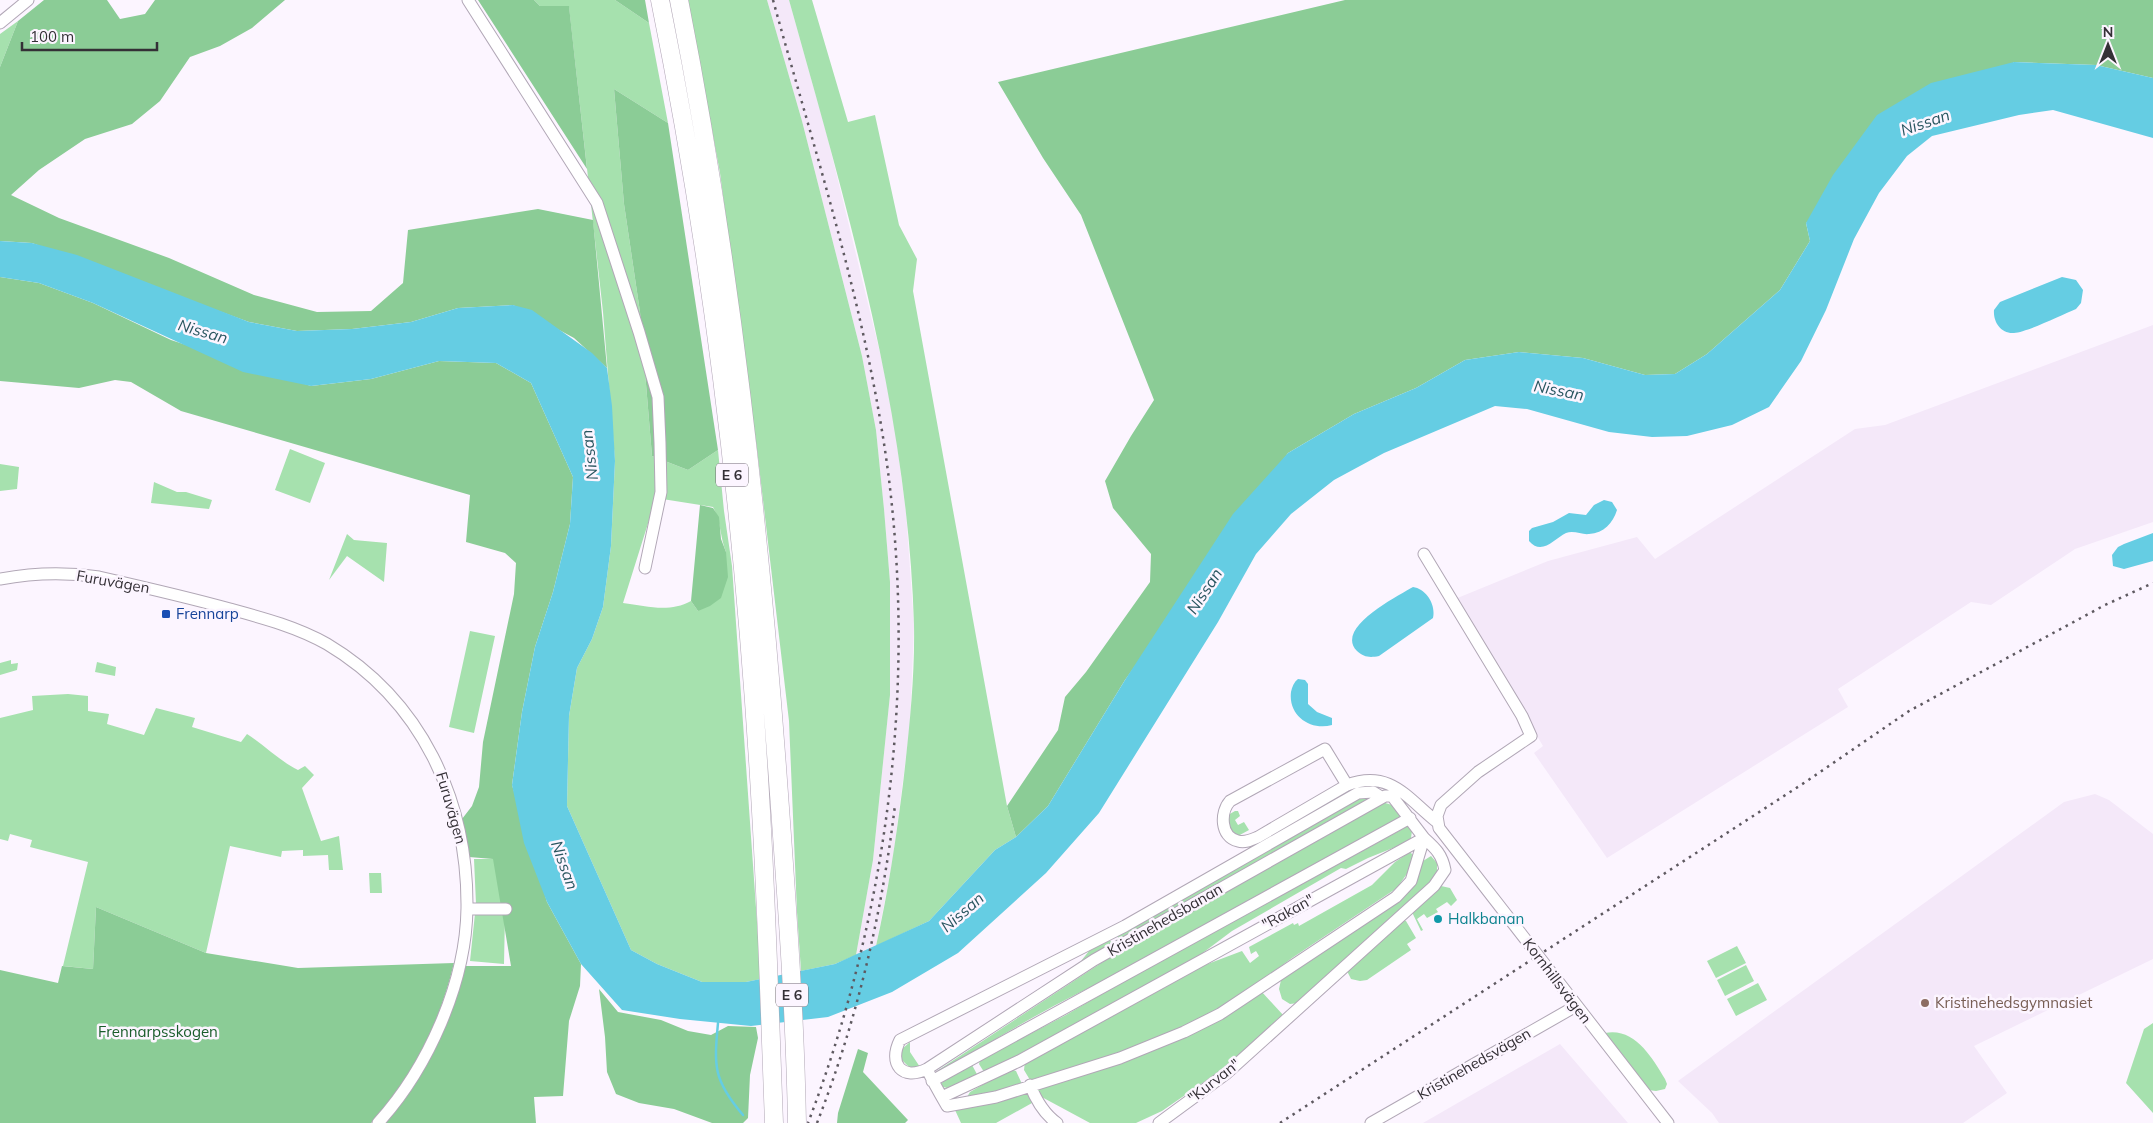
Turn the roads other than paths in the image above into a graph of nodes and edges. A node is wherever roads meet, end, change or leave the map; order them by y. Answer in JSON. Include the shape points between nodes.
{"nodes":[{"id":1,"x":28,"y":0,"type":"edge"},
{"id":2,"x":468,"y":0,"type":"edge"},
{"id":3,"x":660,"y":0,"type":"edge"},
{"id":4,"x":679,"y":0,"type":"edge"},
{"id":5,"x":0,"y":22,"type":"edge"},
{"id":6,"x":1424,"y":554,"type":"dead end"},
{"id":7,"x":645,"y":568,"type":"dead end"},
{"id":8,"x":0,"y":579,"type":"edge"},
{"id":9,"x":1347,"y":785,"type":"junction"},
{"id":10,"x":1389,"y":793,"type":"junction"},
{"id":11,"x":1410,"y":818,"type":"junction"},
{"id":12,"x":1437,"y":822,"type":"junction"},
{"id":13,"x":1424,"y":838,"type":"junction"},
{"id":14,"x":467,"y":909,"type":"junction"},
{"id":15,"x":506,"y":909,"type":"dead end"},
{"id":16,"x":1576,"y":1006,"type":"junction"},
{"id":17,"x":927,"y":1069,"type":"junction"},
{"id":18,"x":932,"y":1080,"type":"junction"},
{"id":19,"x":1030,"y":1085,"type":"junction"},
{"id":20,"x":942,"y":1097,"type":"junction"},
{"id":21,"x":378,"y":1123,"type":"edge"},
{"id":22,"x":774,"y":1123,"type":"edge"},
{"id":23,"x":797,"y":1123,"type":"edge"},
{"id":24,"x":1056,"y":1123,"type":"edge"},
{"id":25,"x":1159,"y":1123,"type":"edge"},
{"id":26,"x":1371,"y":1123,"type":"edge"},
{"id":27,"x":1668,"y":1123,"type":"edge"}],
"edges":[{"from":1,"to":5,"type":"street"},
{"from":2,"to":7,"type":"street","via":[[597,203],[639,332],[658,396],[661,472],[661,492]]},
{"from":3,"to":22,"type":"highway","number":"E 6","via":[[713,317],[742,558],[768,954]]},
{"from":4,"to":23,"type":"highway","number":"E 6","via":[[712,188],[747,435],[771,682],[790,952]]},
{"from":6,"to":12,"type":"street","via":[[1531,736],[1478,772],[1441,805]]},
{"from":8,"to":14,"type":"street","name":"Furuvägen","via":[[39,574],[86,575],[146,587],[295,628],[327,644],[362,669],[395,701],[419,732],[441,770],[464,856]]},
{"from":9,"to":9,"type":"street","via":[[1246,842],[1231,837],[1223,822],[1225,807],[1230,801],[1325,749]]},
{"from":9,"to":10,"type":"street","via":[[1373,780]]},
{"from":10,"to":11,"type":"street"},
{"from":10,"to":12,"type":"street","name":"Kornhillsvägen","via":[[1407,794]]},
{"from":10,"to":17,"type":"street","name":"Kristinehedsbanan","via":[[1094,960]]},
{"from":10,"to":17,"type":"street","via":[[1358,793],[1125,926],[900,1040],[895,1053],[899,1068],[913,1074]]},
{"from":11,"to":13,"type":"street"},
{"from":11,"to":18,"type":"street"},
{"from":12,"to":16,"type":"street","name":"Kornhillsvägen"},
{"from":13,"to":19,"type":"street","via":[[1411,881],[1396,897],[1220,1014],[1156,1044]]},
{"from":13,"to":20,"type":"street","name":"\"Rakan\"","via":[[1018,1061]]},
{"from":13,"to":25,"type":"street","name":"\"Kurvan\"","via":[[1441,855],[1444,870],[1441,878],[1227,1074]]},
{"from":14,"to":15,"type":"street"},
{"from":14,"to":21,"type":"street","name":"Furuvägen","via":[[462,951],[452,992],[437,1030],[420,1066],[397,1102]]},
{"from":16,"to":26,"type":"street","name":"Kristinehedsvägen"},
{"from":16,"to":27,"type":"street","name":"Kornhillsvägen"},
{"from":17,"to":18,"type":"street"},
{"from":18,"to":20,"type":"street"},
{"from":19,"to":20,"type":"street","via":[[996,1097],[947,1106]]},
{"from":19,"to":24,"type":"street","via":[[1048,1117]]}]}
